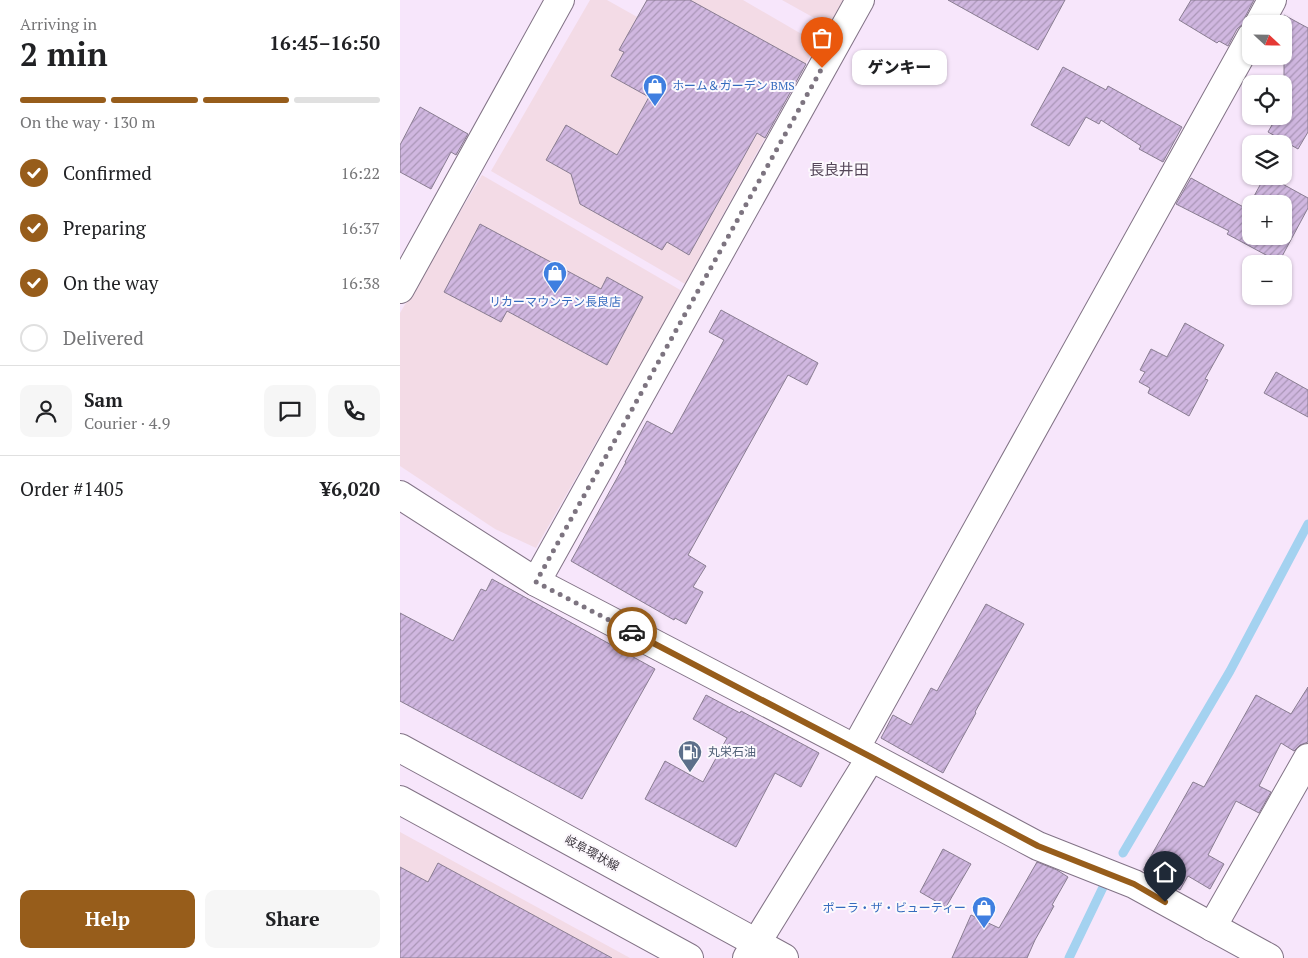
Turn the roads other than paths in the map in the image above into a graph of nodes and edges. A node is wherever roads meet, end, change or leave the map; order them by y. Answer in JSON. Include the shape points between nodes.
{"nodes":[{"id":1,"x":560,"y":0,"type":"edge"},
{"id":2,"x":860,"y":0,"type":"edge"},
{"id":3,"x":1272,"y":0,"type":"edge"},
{"id":4,"x":1264,"y":15,"type":"edge"},
{"id":5,"x":1242,"y":54,"type":"edge"},
{"id":6,"x":400,"y":289,"type":"edge"},
{"id":7,"x":400,"y":495,"type":"edge"},
{"id":8,"x":536,"y":582,"type":"junction"},
{"id":9,"x":400,"y":748,"type":"edge"},
{"id":10,"x":863,"y":753,"type":"junction"},
{"id":11,"x":1308,"y":758,"type":"edge"},
{"id":12,"x":400,"y":800,"type":"edge"},
{"id":13,"x":1212,"y":927,"type":"junction"},
{"id":14,"x":752,"y":951,"type":"edge"},
{"id":15,"x":689,"y":958,"type":"edge"},
{"id":16,"x":784,"y":958,"type":"edge"},
{"id":17,"x":1269,"y":958,"type":"edge"}],
"edges":[{"from":1,"to":6,"type":"street"},
{"from":2,"to":8,"type":"street"},
{"from":3,"to":4,"type":"street"},
{"from":5,"to":10,"type":"street"},
{"from":7,"to":8,"type":"street"},
{"from":8,"to":10,"type":"street"},
{"from":9,"to":14,"type":"street","name":"岐阜環状線"},
{"from":10,"to":13,"type":"street","via":[[1038,846],[1134,884]]},
{"from":10,"to":14,"type":"street"},
{"from":11,"to":13,"type":"street"},
{"from":12,"to":15,"type":"street"},
{"from":13,"to":17,"type":"street"},
{"from":14,"to":16,"type":"street","name":"岐阜環状線"}]}
